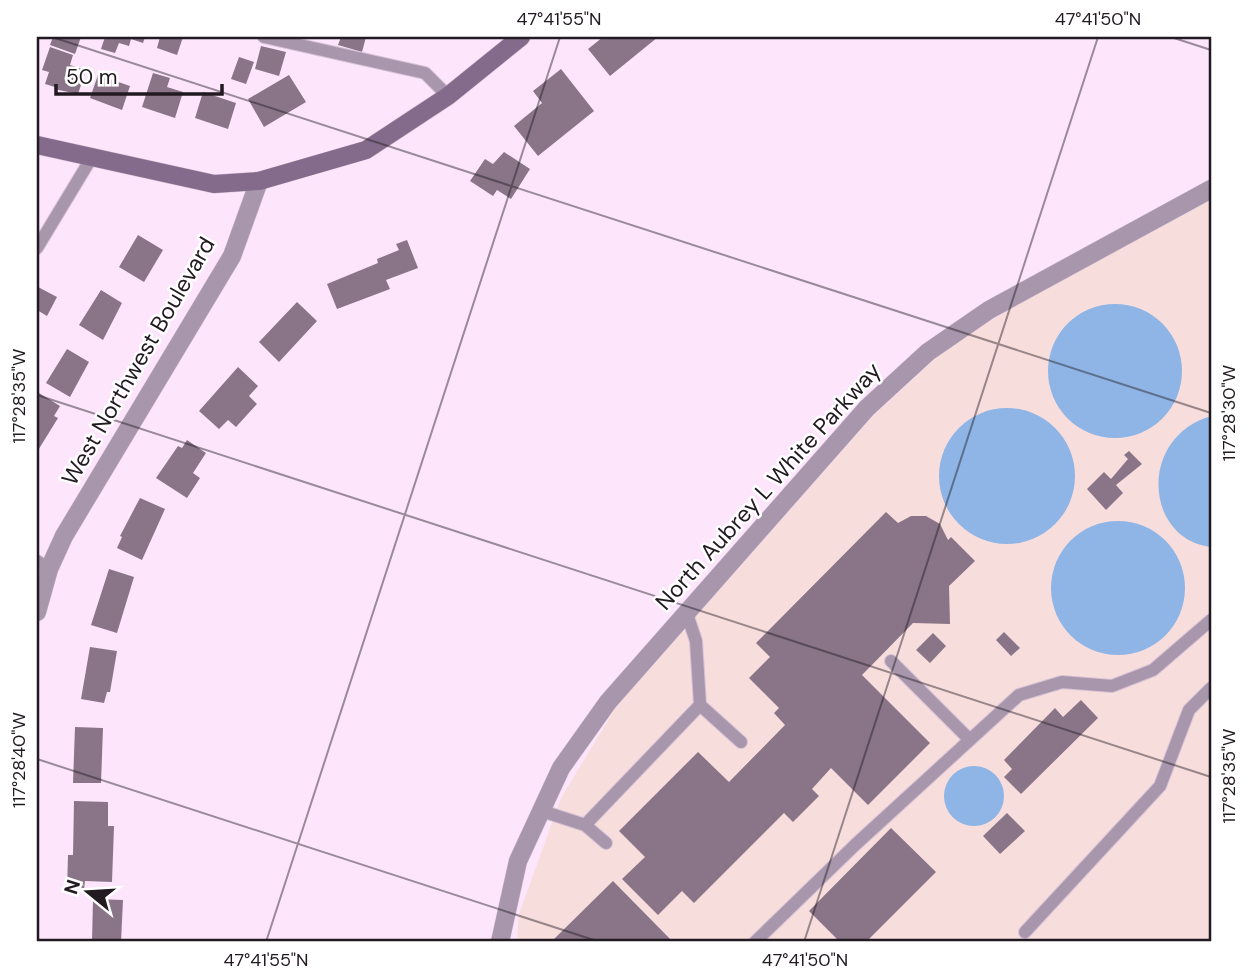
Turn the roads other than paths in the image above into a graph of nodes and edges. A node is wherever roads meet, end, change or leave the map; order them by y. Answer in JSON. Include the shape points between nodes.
{"nodes":[{"id":1,"x":264,"y":37,"type":"edge"},
{"id":2,"x":521,"y":37,"type":"edge"},
{"id":3,"x":448,"y":96,"type":"junction"},
{"id":4,"x":37,"y":145,"type":"edge"},
{"id":5,"x":92,"y":157,"type":"junction"},
{"id":6,"x":260,"y":181,"type":"junction"},
{"id":7,"x":1211,"y":189,"type":"edge"},
{"id":8,"x":37,"y":248,"type":"edge"},
{"id":9,"x":43,"y":565,"type":"edge"},
{"id":10,"x":686,"y":611,"type":"junction"},
{"id":11,"x":37,"y":612,"type":"edge"},
{"id":12,"x":1211,"y":620,"type":"edge"},
{"id":13,"x":891,"y":661,"type":"dead end"},
{"id":14,"x":1211,"y":688,"type":"edge"},
{"id":15,"x":700,"y":705,"type":"junction"},
{"id":16,"x":970,"y":740,"type":"junction"},
{"id":17,"x":741,"y":742,"type":"dead end"},
{"id":18,"x":541,"y":811,"type":"junction"},
{"id":19,"x":585,"y":825,"type":"junction"},
{"id":20,"x":606,"y":843,"type":"dead end"},
{"id":21,"x":1025,"y":932,"type":"dead end"},
{"id":22,"x":500,"y":942,"type":"edge"},
{"id":23,"x":755,"y":942,"type":"edge"}],
"edges":[{"from":1,"to":3,"type":"lane","via":[[425,73]]},
{"from":2,"to":3,"type":"main road"},
{"from":3,"to":6,"type":"main road","via":[[366,150]]},
{"from":4,"to":5,"type":"main road"},
{"from":5,"to":6,"type":"main road","via":[[214,184]]},
{"from":5,"to":8,"type":"lane"},
{"from":6,"to":9,"type":"street","name":"West Northwest Boulevard","via":[[232,256]]},
{"from":7,"to":10,"type":"street","name":"North Aubrey L White Parkway","via":[[989,310],[928,352],[867,408]]},
{"from":9,"to":11,"type":"street","name":"West Northwest Boulevard"},
{"from":10,"to":15,"type":"lane","via":[[696,641]]},
{"from":10,"to":18,"type":"street","name":"North Aubrey L White Parkway","via":[[608,702],[561,768]]},
{"from":12,"to":16,"type":"lane","via":[[1153,670],[1112,686],[1062,682],[1019,695]]},
{"from":13,"to":16,"type":"lane"},
{"from":14,"to":21,"type":"lane","via":[[1189,710],[1160,786]]},
{"from":15,"to":17,"type":"lane"},
{"from":15,"to":19,"type":"lane"},
{"from":16,"to":23,"type":"lane"},
{"from":18,"to":19,"type":"lane"},
{"from":18,"to":22,"type":"street","name":"North Aubrey L White Parkway","via":[[518,861]]},
{"from":19,"to":20,"type":"lane"}]}
